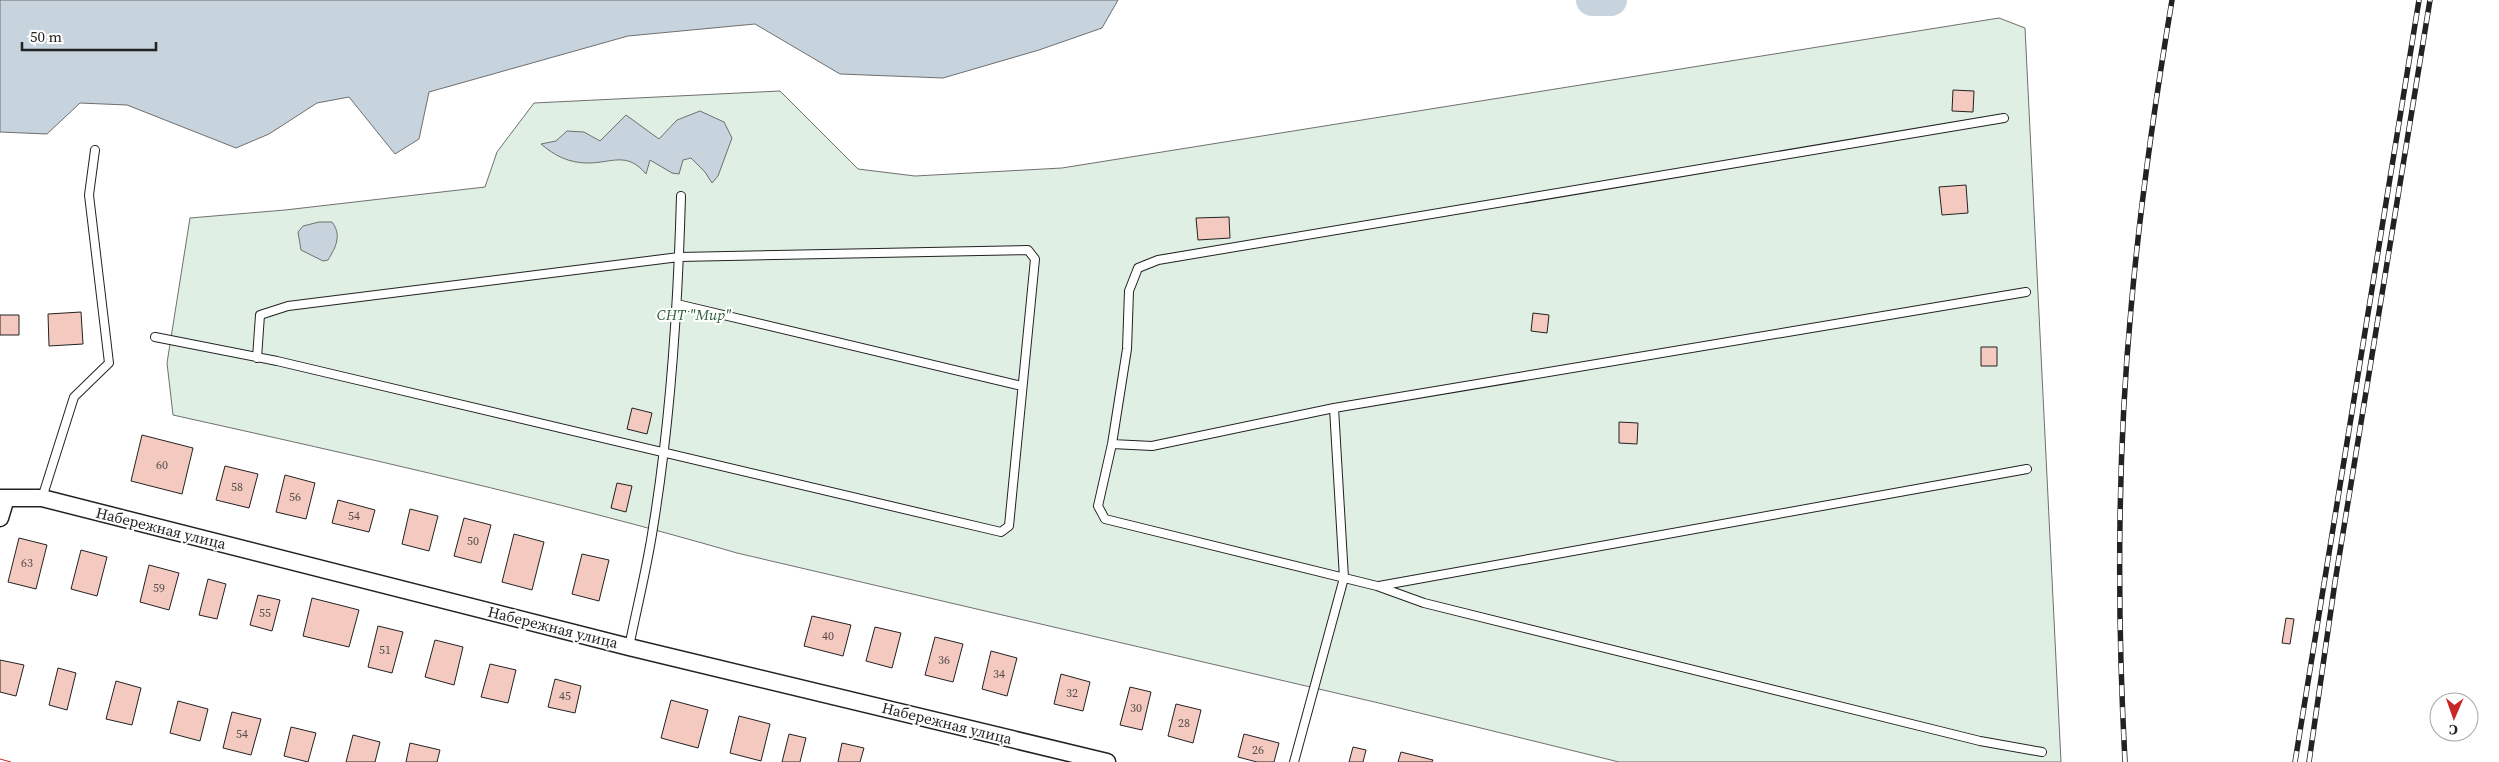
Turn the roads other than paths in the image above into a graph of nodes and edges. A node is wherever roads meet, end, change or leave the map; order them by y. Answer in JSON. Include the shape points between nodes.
{"nodes":[{"id":1,"x":2004,"y":118,"type":"dead end"},
{"id":2,"x":95,"y":150,"type":"dead end"},
{"id":3,"x":681,"y":196,"type":"dead end"},
{"id":4,"x":679,"y":258,"type":"junction"},
{"id":5,"x":2026,"y":292,"type":"dead end"},
{"id":6,"x":677,"y":304,"type":"junction"},
{"id":7,"x":155,"y":338,"type":"dead end"},
{"id":8,"x":257,"y":358,"type":"junction"},
{"id":9,"x":1022,"y":386,"type":"junction"},
{"id":10,"x":1334,"y":408,"type":"junction"},
{"id":11,"x":1112,"y":444,"type":"junction"},
{"id":12,"x":664,"y":452,"type":"junction"},
{"id":13,"x":2028,"y":469,"type":"dead end"},
{"id":14,"x":3,"y":498,"type":"edge"},
{"id":15,"x":42,"y":498,"type":"junction"},
{"id":16,"x":0,"y":518,"type":"edge"},
{"id":17,"x":1344,"y":578,"type":"junction"},
{"id":18,"x":1377,"y":586,"type":"junction"},
{"id":19,"x":629,"y":646,"type":"junction"},
{"id":20,"x":2042,"y":752,"type":"dead end"},
{"id":21,"x":1107,"y":762,"type":"edge"},
{"id":22,"x":1294,"y":762,"type":"edge"}],
"edges":[{"from":1,"to":11,"type":"lane","via":[[1158,260],[1138,268],[1129,291],[1127,349]]},
{"from":2,"to":15,"type":"lane","via":[[89,195],[109,364],[74,397]]},
{"from":3,"to":4,"type":"lane"},
{"from":4,"to":6,"type":"lane"},
{"from":4,"to":8,"type":"lane","via":[[288,306],[260,315]]},
{"from":4,"to":9,"type":"lane","via":[[1028,250],[1034,259]]},
{"from":5,"to":10,"type":"lane"},
{"from":6,"to":9,"type":"lane"},
{"from":6,"to":12,"type":"lane"},
{"from":7,"to":8,"type":"lane"},
{"from":8,"to":12,"type":"lane"},
{"from":9,"to":12,"type":"lane","via":[[1009,526],[1001,532]]},
{"from":10,"to":11,"type":"lane","via":[[1152,446]]},
{"from":10,"to":17,"type":"lane"},
{"from":11,"to":17,"type":"lane","via":[[1098,506],[1105,519]]},
{"from":12,"to":19,"type":"lane","via":[[653,529]]},
{"from":13,"to":18,"type":"lane"},
{"from":14,"to":15,"type":"street","name":"Набережная улица"},
{"from":14,"to":16,"type":"street"},
{"from":15,"to":19,"type":"street","name":"Набережная улица"},
{"from":17,"to":18,"type":"lane"},
{"from":17,"to":22,"type":"lane"},
{"from":18,"to":20,"type":"lane","via":[[1424,603],[1980,741]]},
{"from":19,"to":21,"type":"street","name":"Набережная улица"}]}
